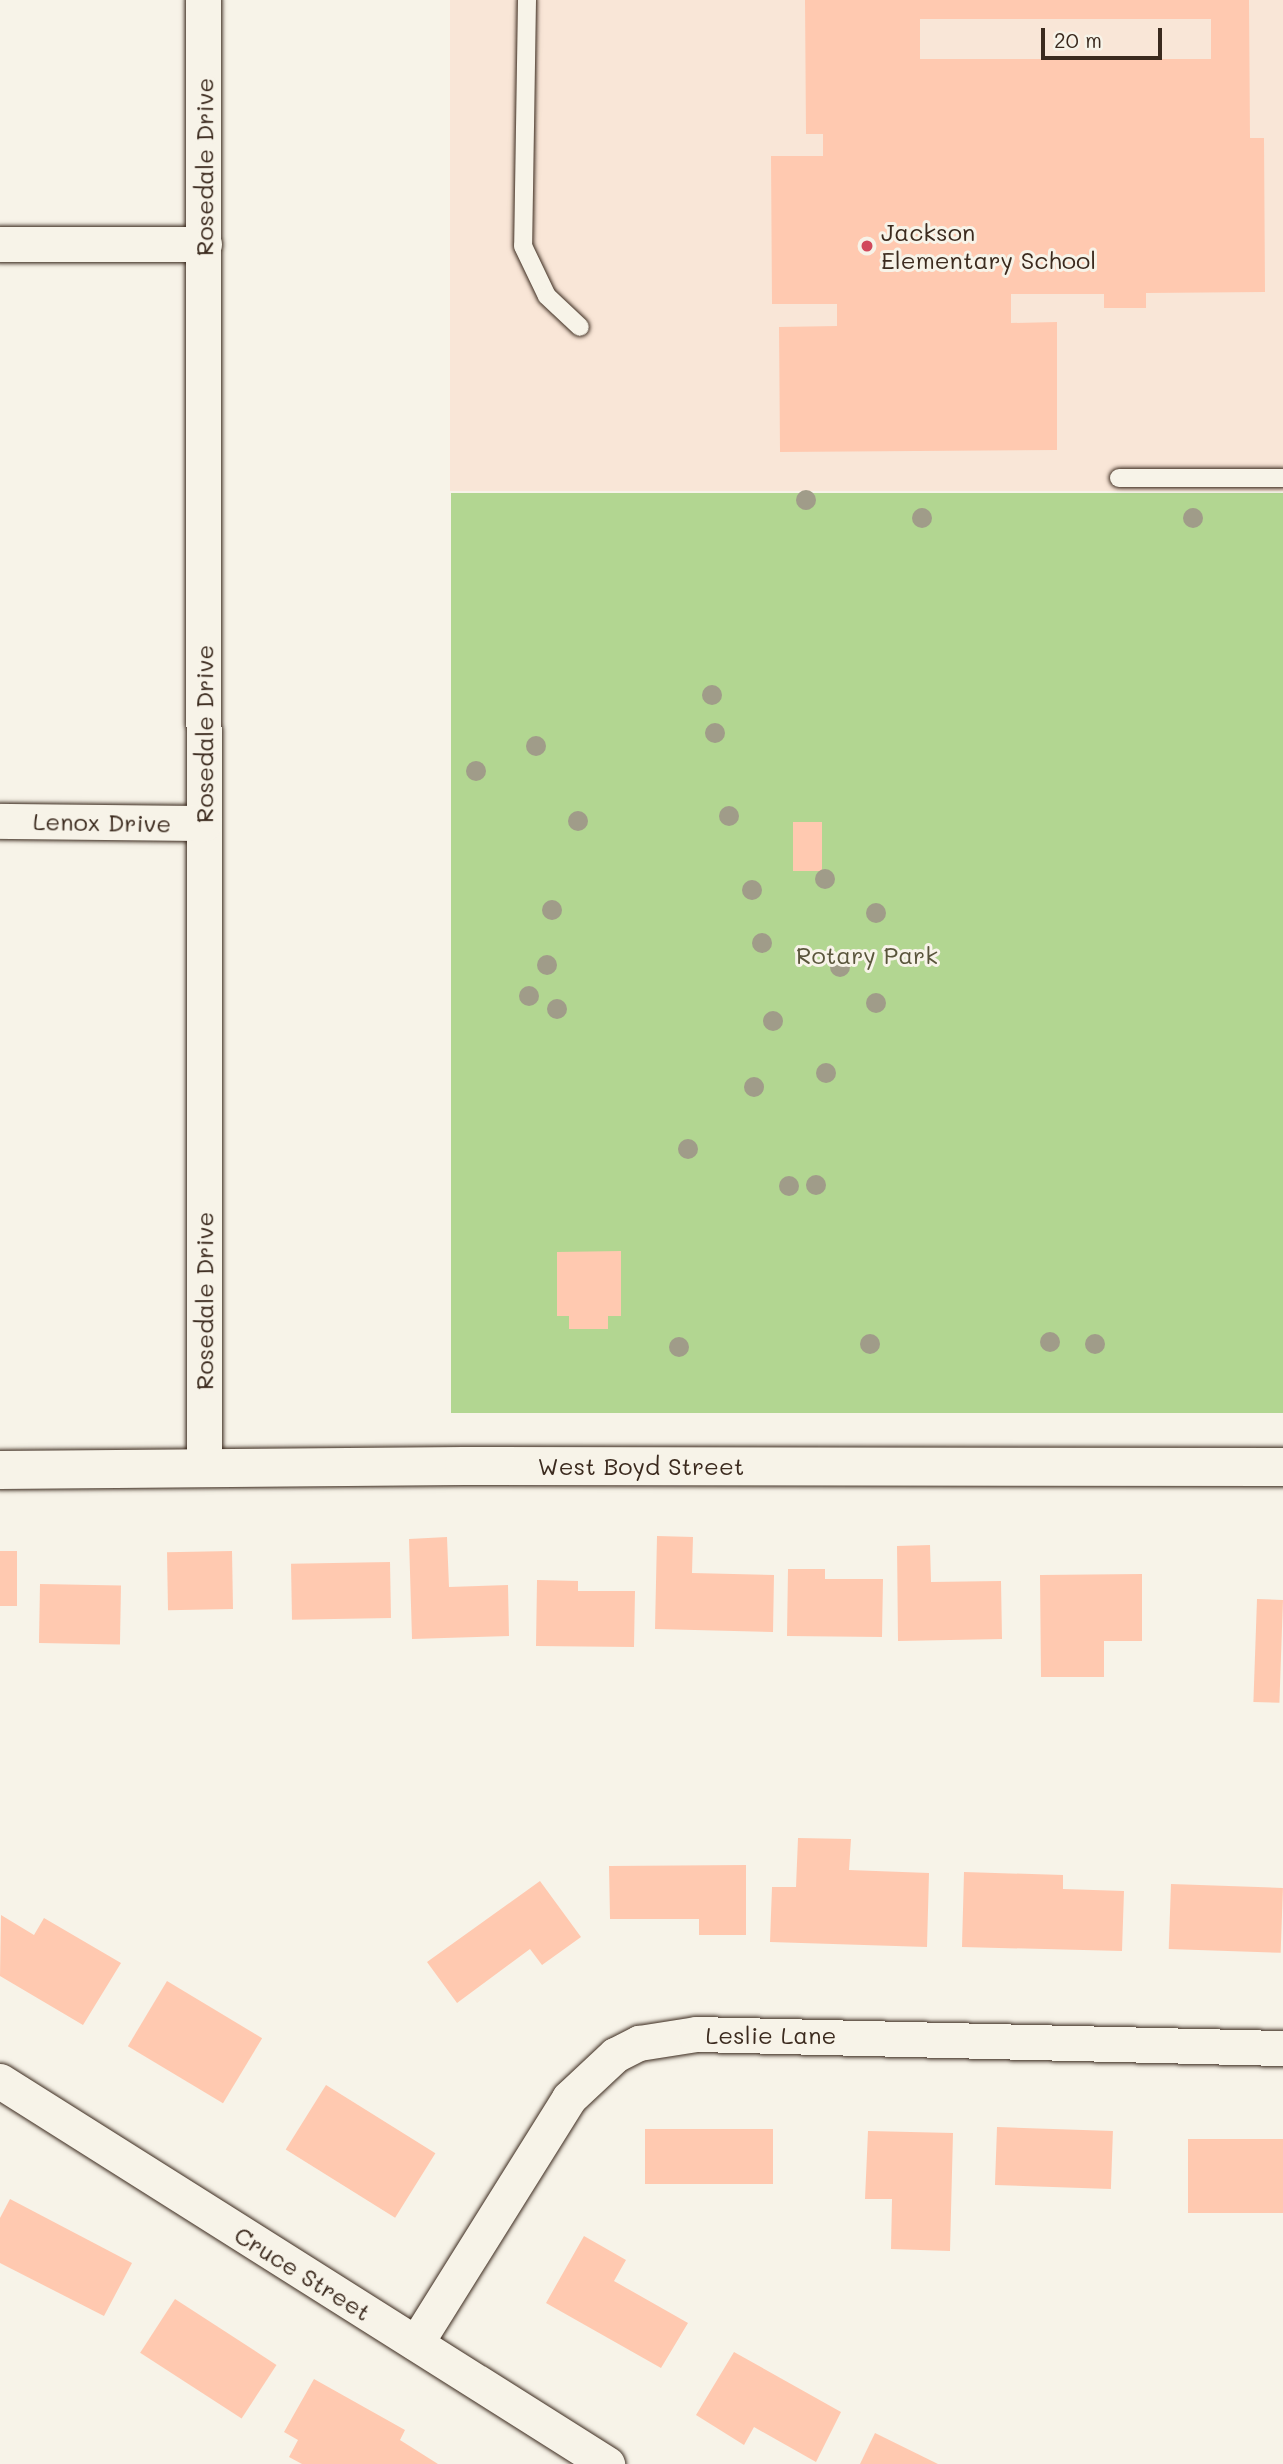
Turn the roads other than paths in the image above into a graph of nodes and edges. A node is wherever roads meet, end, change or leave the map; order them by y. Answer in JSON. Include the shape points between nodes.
{"nodes":[{"id":1,"x":203,"y":0,"type":"edge"},
{"id":2,"x":527,"y":0,"type":"edge"},
{"id":3,"x":0,"y":244,"type":"edge"},
{"id":4,"x":204,"y":244,"type":"junction"},
{"id":5,"x":580,"y":327,"type":"dead end"},
{"id":6,"x":1119,"y":478,"type":"dead end"},
{"id":7,"x":1283,"y":478,"type":"edge"},
{"id":8,"x":0,"y":821,"type":"edge"},
{"id":9,"x":204,"y":823,"type":"junction"},
{"id":10,"x":1283,"y":1466,"type":"edge"},
{"id":11,"x":204,"y":1468,"type":"junction"},
{"id":12,"x":0,"y":1470,"type":"edge"},
{"id":13,"x":1283,"y":2048,"type":"edge"},
{"id":14,"x":0,"y":2081,"type":"edge"},
{"id":15,"x":416,"y":2343,"type":"junction"},
{"id":16,"x":607,"y":2464,"type":"edge"}],
"edges":[{"from":1,"to":4,"type":"street","name":"Rosedale Drive"},
{"from":2,"to":5,"type":"lane","via":[[523,246],[547,296]]},
{"from":3,"to":4,"type":"street"},
{"from":4,"to":9,"type":"street","name":"Rosedale Drive"},
{"from":6,"to":7,"type":"lane"},
{"from":8,"to":9,"type":"street","name":"Lenox Drive"},
{"from":9,"to":11,"type":"street","name":"Rosedale Drive"},
{"from":10,"to":11,"type":"street","name":"West Boyd Street"},
{"from":11,"to":12,"type":"street","name":"West Boyd Street"},
{"from":13,"to":15,"type":"street","name":"Leslie Lane","via":[[709,2034],[639,2043],[615,2055],[569,2098]]},
{"from":14,"to":15,"type":"street","name":"Cruce Street"},
{"from":15,"to":16,"type":"street","name":"Cruce Street"}]}
